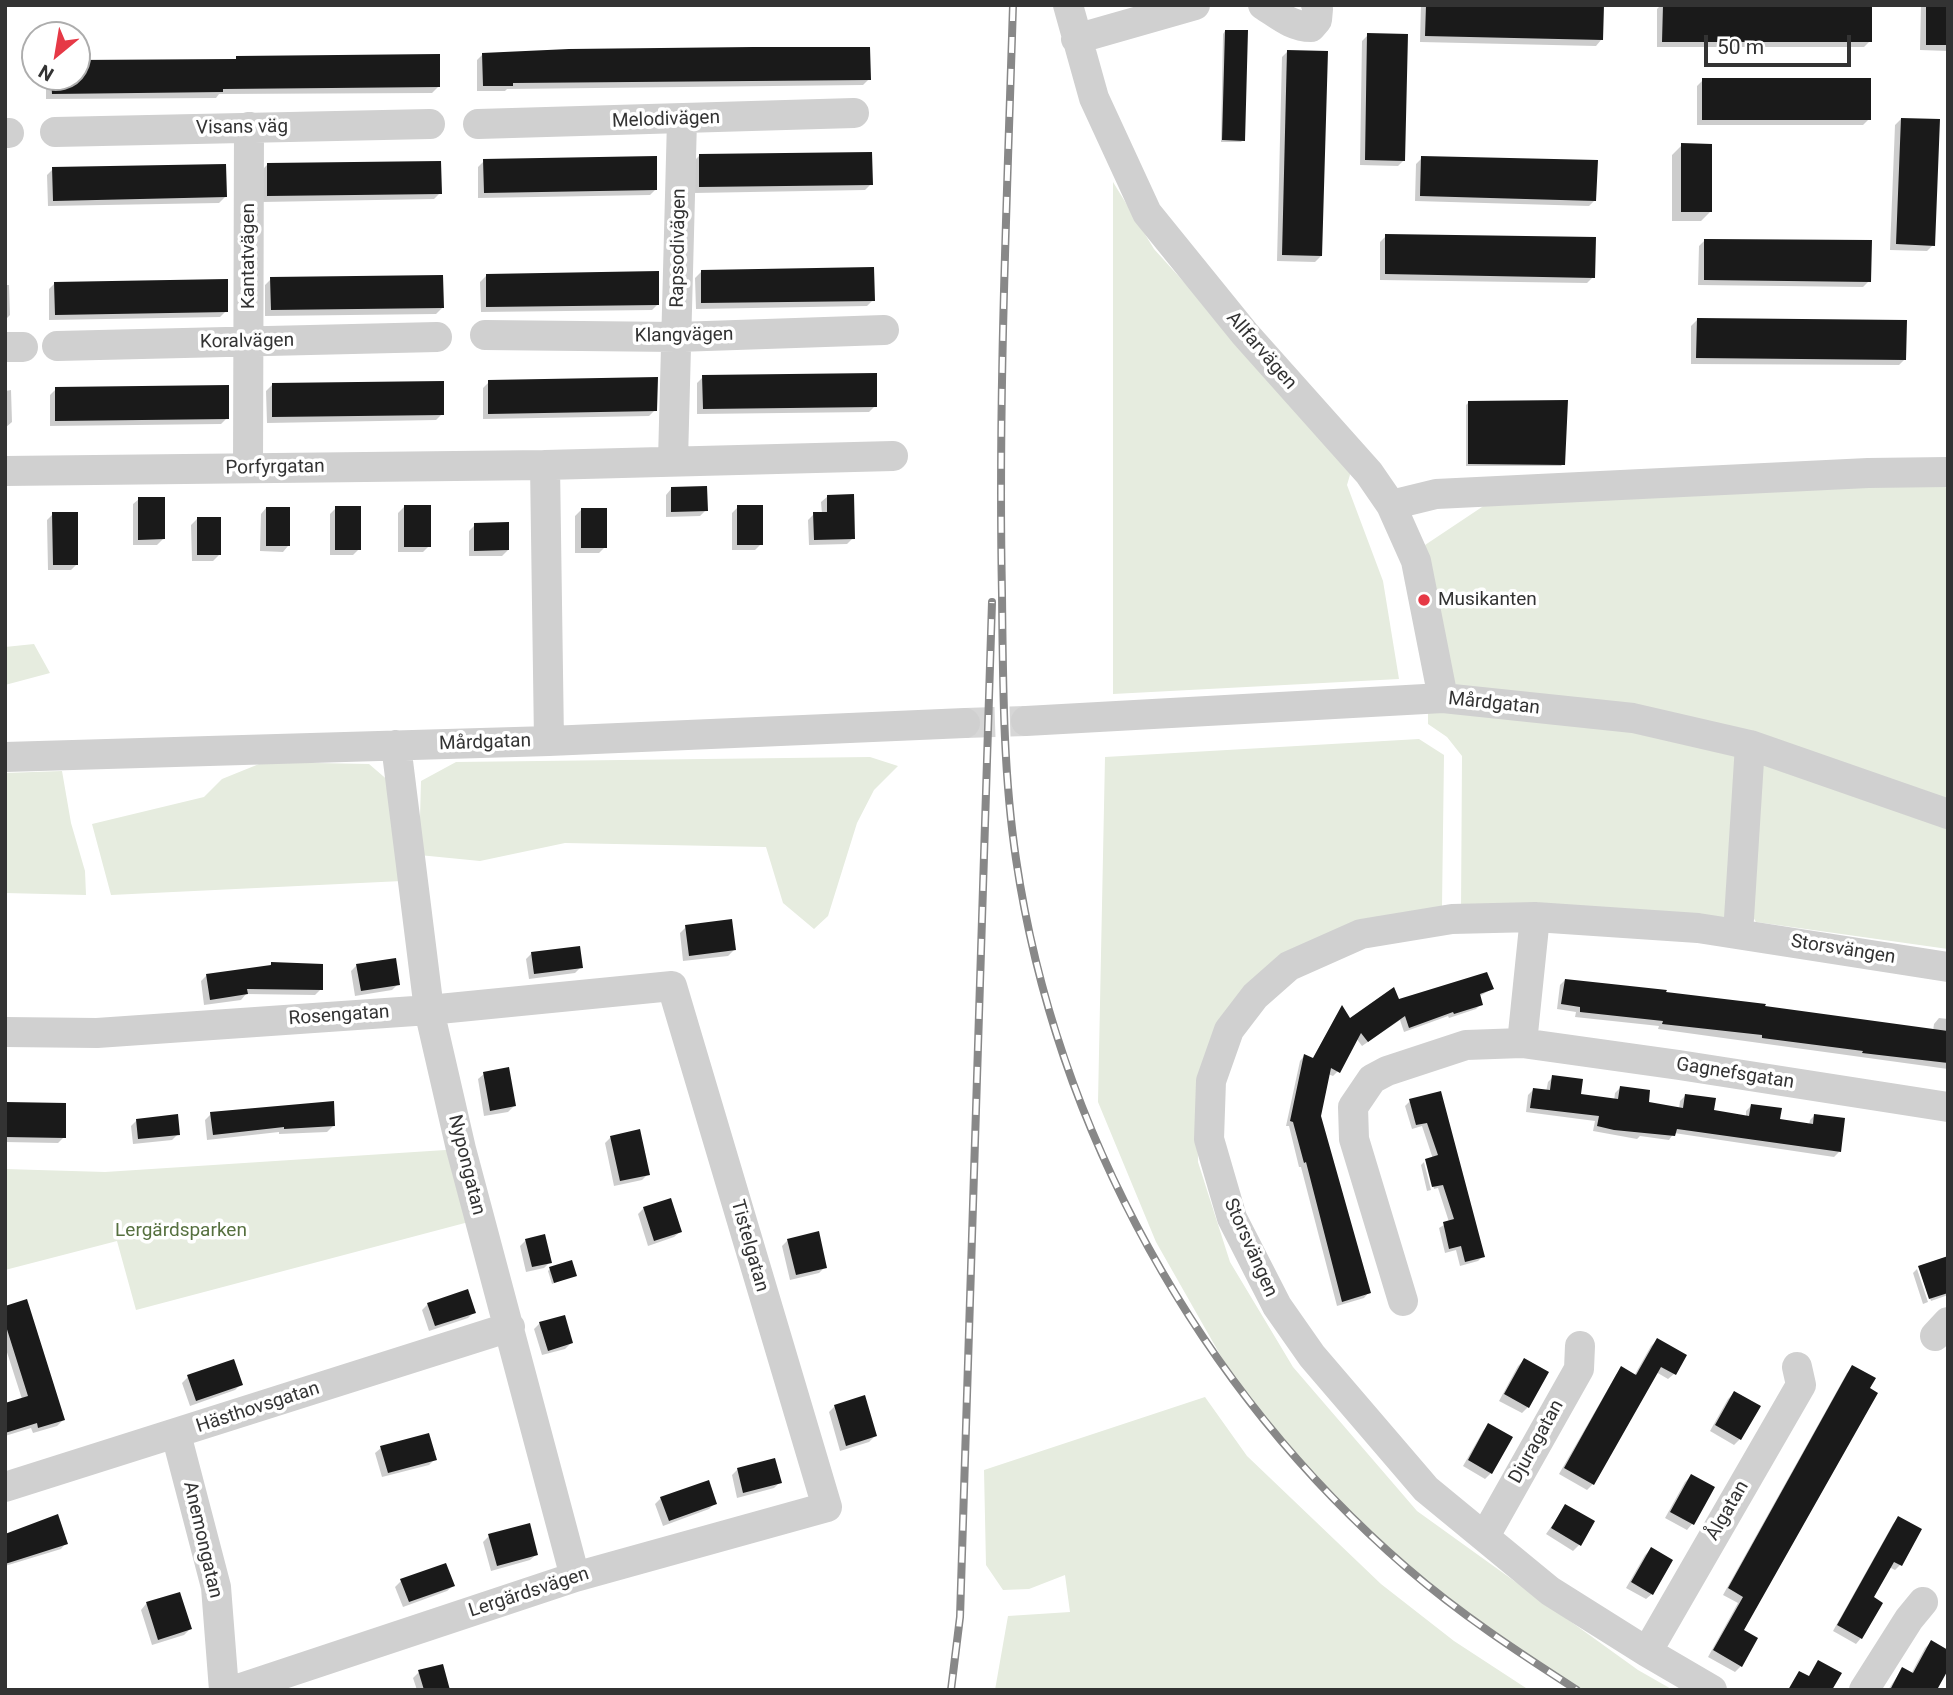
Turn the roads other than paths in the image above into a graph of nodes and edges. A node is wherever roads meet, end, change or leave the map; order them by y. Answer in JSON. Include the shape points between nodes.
{"nodes":[{"id":1,"x":1068,"y":5,"type":"edge"},
{"id":2,"x":1195,"y":5,"type":"edge"},
{"id":3,"x":1263,"y":5,"type":"edge"},
{"id":4,"x":1316,"y":5,"type":"edge"},
{"id":5,"x":1076,"y":39,"type":"junction"},
{"id":6,"x":854,"y":113,"type":"dead end"},
{"id":7,"x":682,"y":120,"type":"junction"},
{"id":8,"x":429,"y":124,"type":"dead end"},
{"id":9,"x":478,"y":124,"type":"dead end"},
{"id":10,"x":250,"y":127,"type":"junction"},
{"id":11,"x":55,"y":132,"type":"dead end"},
{"id":12,"x":884,"y":330,"type":"dead end"},
{"id":13,"x":485,"y":335,"type":"dead end"},
{"id":14,"x":437,"y":337,"type":"dead end"},
{"id":15,"x":677,"y":337,"type":"junction"},
{"id":16,"x":248,"y":342,"type":"junction"},
{"id":17,"x":57,"y":346,"type":"dead end"},
{"id":18,"x":894,"y":456,"type":"dead end"},
{"id":19,"x":673,"y":460,"type":"junction"},
{"id":20,"x":545,"y":465,"type":"junction"},
{"id":21,"x":248,"y":468,"type":"junction"},
{"id":22,"x":5,"y":471,"type":"edge"},
{"id":23,"x":1948,"y":472,"type":"edge"},
{"id":24,"x":1391,"y":505,"type":"junction"},
{"id":25,"x":1443,"y":698,"type":"junction"},
{"id":26,"x":1026,"y":722,"type":"tunnel mouth"},
{"id":27,"x":965,"y":723,"type":"tunnel mouth"},
{"id":28,"x":550,"y":741,"type":"junction"},
{"id":29,"x":396,"y":745,"type":"junction"},
{"id":30,"x":1750,"y":745,"type":"junction"},
{"id":31,"x":5,"y":757,"type":"edge"},
{"id":32,"x":1948,"y":814,"type":"edge"},
{"id":33,"x":1535,"y":917,"type":"junction"},
{"id":34,"x":1738,"y":934,"type":"junction"},
{"id":35,"x":1948,"y":967,"type":"edge"},
{"id":36,"x":672,"y":986,"type":"joint"},
{"id":37,"x":429,"y":1010,"type":"junction"},
{"id":38,"x":5,"y":1032,"type":"edge"},
{"id":39,"x":1522,"y":1043,"type":"junction"},
{"id":40,"x":1942,"y":1112,"type":"edge"},
{"id":41,"x":1402,"y":1301,"type":"dead end"},
{"id":42,"x":510,"y":1327,"type":"junction"},
{"id":43,"x":1580,"y":1346,"type":"dead end"},
{"id":44,"x":1797,"y":1367,"type":"dead end"},
{"id":45,"x":176,"y":1434,"type":"junction"},
{"id":46,"x":5,"y":1487,"type":"edge"},
{"id":47,"x":827,"y":1507,"type":"joint"},
{"id":48,"x":1485,"y":1536,"type":"junction"},
{"id":49,"x":575,"y":1577,"type":"junction"},
{"id":50,"x":1923,"y":1602,"type":"dead end"},
{"id":51,"x":1647,"y":1652,"type":"junction"},
{"id":52,"x":224,"y":1690,"type":"edge"},
{"id":53,"x":235,"y":1690,"type":"edge"},
{"id":54,"x":1712,"y":1690,"type":"edge"},
{"id":55,"x":1864,"y":1690,"type":"edge"}],
"edges":[{"from":1,"to":5,"type":"street","name":"Allfarvägen"},
{"from":2,"to":5,"type":"street"},
{"from":3,"to":4,"type":"street","via":[[1300,27],[1317,20]]},
{"from":5,"to":24,"type":"street","name":"Allfarvägen","via":[[1094,98],[1147,213],[1245,334],[1369,473]]},
{"from":6,"to":7,"type":"street","name":"Melodivägen"},
{"from":7,"to":9,"type":"street","name":"Melodivägen"},
{"from":7,"to":15,"type":"street","name":"Rapsodivägen"},
{"from":8,"to":10,"type":"street","name":"Visans väg"},
{"from":10,"to":11,"type":"street","name":"Visans väg"},
{"from":10,"to":16,"type":"street","name":"Kantatvägen"},
{"from":12,"to":15,"type":"street","name":"Klangvägen"},
{"from":13,"to":15,"type":"street","name":"Klangvägen"},
{"from":14,"to":16,"type":"street","name":"Koralvägen"},
{"from":15,"to":19,"type":"street","name":"Rapsodivägen"},
{"from":16,"to":17,"type":"street","name":"Koralvägen"},
{"from":16,"to":21,"type":"street","name":"Kantatvägen"},
{"from":18,"to":19,"type":"street","name":"Porfyrgatan"},
{"from":19,"to":20,"type":"street","name":"Porfyrgatan"},
{"from":20,"to":21,"type":"street","name":"Porfyrgatan"},
{"from":20,"to":28,"type":"street"},
{"from":21,"to":22,"type":"street","name":"Porfyrgatan"},
{"from":23,"to":24,"type":"street","via":[[1436,494]]},
{"from":24,"to":25,"type":"street","name":"Allfarvägen","via":[[1416,561]]},
{"from":25,"to":26,"type":"street","name":"Mårdgatan"},
{"from":25,"to":30,"type":"street","name":"Mårdgatan","via":[[1633,718]]},
{"from":27,"to":28,"type":"street","name":"Mårdgatan"},
{"from":28,"to":29,"type":"street","name":"Mårdgatan"},
{"from":29,"to":31,"type":"street","name":"Mårdgatan"},
{"from":29,"to":37,"type":"street","name":"Nypongatan"},
{"from":30,"to":32,"type":"street","name":"Mårdgatan"},
{"from":30,"to":34,"type":"street"},
{"from":33,"to":34,"type":"street","name":"Storsvängen"},
{"from":33,"to":39,"type":"street"},
{"from":33,"to":48,"type":"street","name":"Storsvängen","via":[[1452,919],[1361,934],[1289,966],[1255,996],[1229,1030],[1211,1081],[1209,1139],[1228,1205],[1276,1306],[1312,1356],[1426,1489]]},
{"from":34,"to":35,"type":"street","name":"Storsvängen"},
{"from":36,"to":37,"type":"street","name":"Rosengatan"},
{"from":36,"to":47,"type":"street","name":"Tistelgatan"},
{"from":37,"to":38,"type":"street","name":"Rosengatan","via":[[97,1033]]},
{"from":37,"to":42,"type":"street","name":"Nypongatan"},
{"from":39,"to":40,"type":"street","name":"Gagnefsgatan","via":[[1679,1065]]},
{"from":39,"to":41,"type":"street","name":"Gagnefsgatan","via":[[1466,1045],[1387,1072],[1372,1079],[1353,1107],[1354,1139]]},
{"from":42,"to":45,"type":"street","name":"Hästhovsgatan"},
{"from":42,"to":49,"type":"street","name":"Nypongatan"},
{"from":43,"to":48,"type":"street","name":"Djuragatan","via":[[1579,1369]]},
{"from":44,"to":51,"type":"street","name":"Ålgatan","via":[[1801,1385]]},
{"from":45,"to":46,"type":"street","name":"Hästhovsgatan"},
{"from":45,"to":52,"type":"street","name":"Anemongatan","via":[[216,1587]]},
{"from":47,"to":49,"type":"street","name":"Lergärdsvägen"},
{"from":48,"to":51,"type":"street","name":"Storsvängen","via":[[1550,1591]]},
{"from":49,"to":53,"type":"street","name":"Lergärdsvägen"},
{"from":50,"to":55,"type":"street"},
{"from":51,"to":54,"type":"street","name":"Storsvängen"}]}
